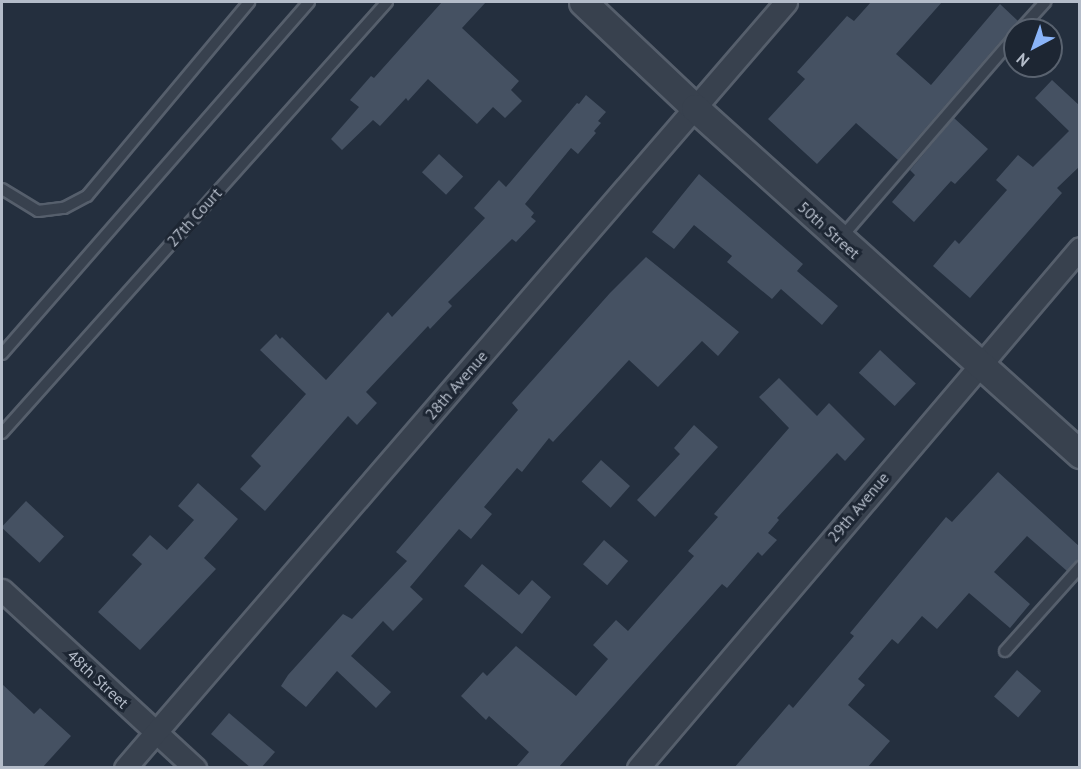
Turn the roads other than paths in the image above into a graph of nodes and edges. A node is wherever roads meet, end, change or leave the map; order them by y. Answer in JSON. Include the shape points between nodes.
{"nodes":[{"id":1,"x":249,"y":2,"type":"edge"},
{"id":2,"x":309,"y":2,"type":"edge"},
{"id":3,"x":387,"y":2,"type":"edge"},
{"id":4,"x":583,"y":2,"type":"edge"},
{"id":5,"x":786,"y":2,"type":"edge"},
{"id":6,"x":1045,"y":2,"type":"edge"},
{"id":7,"x":1031,"y":18,"type":"edge"},
{"id":8,"x":1003,"y":50,"type":"edge"},
{"id":9,"x":695,"y":108,"type":"junction"},
{"id":10,"x":2,"y":189,"type":"edge"},
{"id":11,"x":840,"y":240,"type":"junction"},
{"id":12,"x":1080,"y":248,"type":"edge"},
{"id":13,"x":2,"y":354,"type":"edge"},
{"id":14,"x":980,"y":364,"type":"junction"},
{"id":15,"x":2,"y":434,"type":"edge"},
{"id":16,"x":1080,"y":454,"type":"edge"},
{"id":17,"x":1080,"y":567,"type":"edge"},
{"id":18,"x":2,"y":590,"type":"edge"},
{"id":19,"x":1005,"y":651,"type":"dead end"},
{"id":20,"x":156,"y":732,"type":"junction"},
{"id":21,"x":125,"y":768,"type":"edge"},
{"id":22,"x":195,"y":768,"type":"edge"},
{"id":23,"x":638,"y":768,"type":"edge"}],
"edges":[{"from":1,"to":10,"type":"lane","via":[[87,196],[64,208],[38,211]]},
{"from":2,"to":13,"type":"lane"},
{"from":3,"to":15,"type":"lane","name":"27th Court"},
{"from":4,"to":9,"type":"street","name":"50th Street"},
{"from":5,"to":9,"type":"street","name":"28th Avenue"},
{"from":6,"to":7,"type":"lane"},
{"from":8,"to":11,"type":"lane"},
{"from":9,"to":11,"type":"street","name":"50th Street"},
{"from":9,"to":20,"type":"street","name":"28th Avenue"},
{"from":11,"to":14,"type":"street","name":"50th Street"},
{"from":12,"to":14,"type":"street","name":"29th Avenue"},
{"from":14,"to":16,"type":"street","name":"50th Street"},
{"from":14,"to":23,"type":"street","name":"29th Avenue"},
{"from":17,"to":19,"type":"lane"},
{"from":18,"to":20,"type":"street","name":"48th Street"},
{"from":20,"to":21,"type":"street","name":"28th Avenue"},
{"from":20,"to":22,"type":"street","name":"48th Street"}]}
